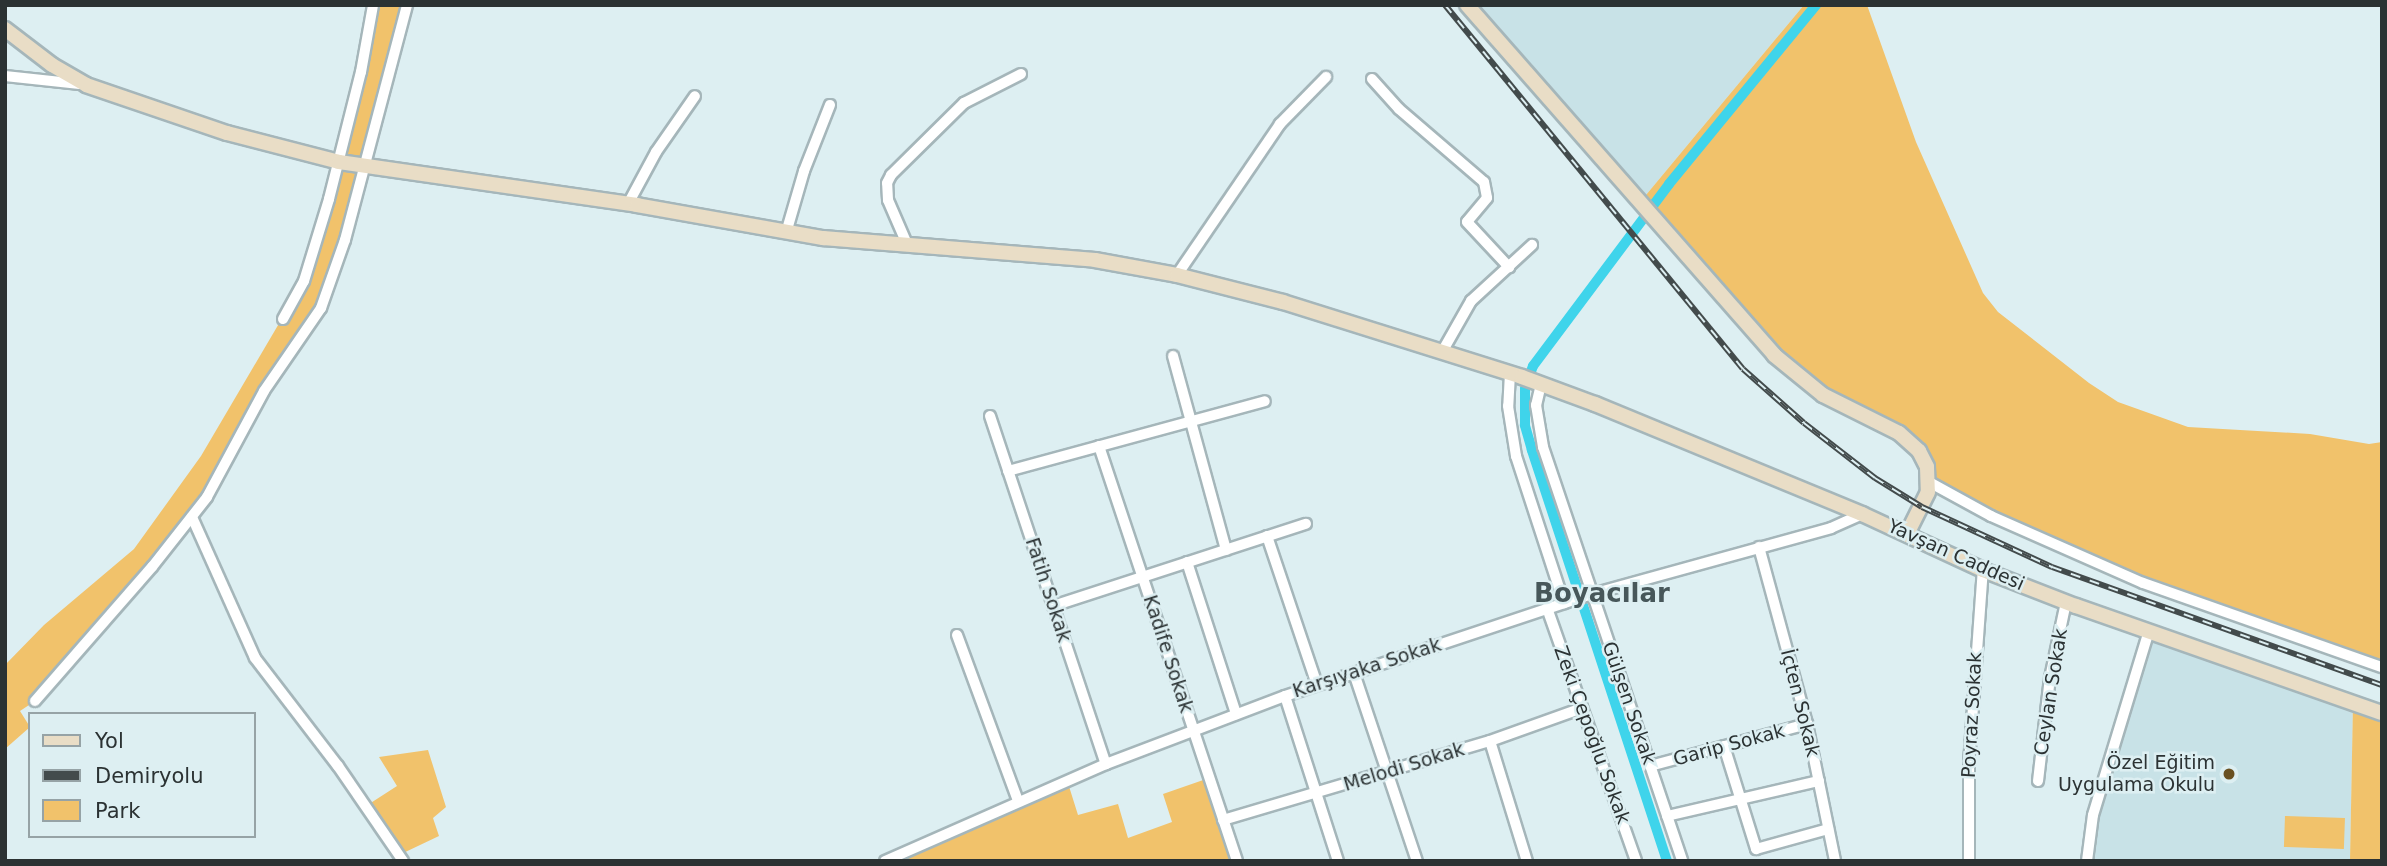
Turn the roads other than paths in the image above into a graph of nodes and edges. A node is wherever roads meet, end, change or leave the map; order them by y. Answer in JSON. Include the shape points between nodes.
{"nodes":[{"id":1,"x":373,"y":5,"type":"edge"},
{"id":2,"x":407,"y":5,"type":"edge"},
{"id":3,"x":1467,"y":5,"type":"edge"},
{"id":4,"x":5,"y":29,"type":"edge"},
{"id":5,"x":1021,"y":74,"type":"dead end"},
{"id":6,"x":5,"y":76,"type":"edge"},
{"id":7,"x":1326,"y":77,"type":"dead end"},
{"id":8,"x":1372,"y":79,"type":"dead end"},
{"id":9,"x":86,"y":85,"type":"junction"},
{"id":10,"x":695,"y":96,"type":"dead end"},
{"id":11,"x":830,"y":105,"type":"dead end"},
{"id":12,"x":339,"y":162,"type":"junction"},
{"id":13,"x":366,"y":166,"type":"junction"},
{"id":14,"x":628,"y":204,"type":"junction"},
{"id":15,"x":786,"y":233,"type":"junction"},
{"id":16,"x":907,"y":244,"type":"junction"},
{"id":17,"x":1532,"y":245,"type":"dead end"},
{"id":18,"x":1509,"y":267,"type":"junction"},
{"id":19,"x":1177,"y":275,"type":"junction"},
{"id":20,"x":283,"y":319,"type":"dead end"},
{"id":21,"x":1442,"y":352,"type":"junction"},
{"id":22,"x":1173,"y":356,"type":"dead end"},
{"id":23,"x":1527,"y":379,"type":"junction"},
{"id":24,"x":1265,"y":401,"type":"dead end"},
{"id":25,"x":990,"y":416,"type":"dead end"},
{"id":26,"x":1191,"y":421,"type":"junction"},
{"id":27,"x":1100,"y":446,"type":"junction"},
{"id":28,"x":1008,"y":471,"type":"junction"},
{"id":29,"x":1929,"y":482,"type":"junction"},
{"id":30,"x":1863,"y":514,"type":"junction"},
{"id":31,"x":192,"y":517,"type":"junction"},
{"id":32,"x":1306,"y":524,"type":"dead end"},
{"id":33,"x":1907,"y":534,"type":"junction"},
{"id":34,"x":1266,"y":537,"type":"junction"},
{"id":35,"x":1759,"y":547,"type":"junction"},
{"id":36,"x":1226,"y":550,"type":"junction"},
{"id":37,"x":1187,"y":562,"type":"junction"},
{"id":38,"x":1983,"y":570,"type":"junction"},
{"id":39,"x":1143,"y":577,"type":"junction"},
{"id":40,"x":1589,"y":595,"type":"junction"},
{"id":41,"x":1568,"y":602,"type":"junction"},
{"id":42,"x":2066,"y":602,"type":"junction"},
{"id":43,"x":1053,"y":606,"type":"junction"},
{"id":44,"x":1547,"y":608,"type":"junction"},
{"id":45,"x":2148,"y":631,"type":"junction"},
{"id":46,"x":957,"y":635,"type":"dead end"},
{"id":47,"x":2382,"y":667,"type":"edge"},
{"id":48,"x":1354,"y":673,"type":"junction"},
{"id":49,"x":1317,"y":685,"type":"junction"},
{"id":50,"x":1285,"y":696,"type":"junction"},
{"id":51,"x":35,"y":701,"type":"dead end"},
{"id":52,"x":1582,"y":708,"type":"junction"},
{"id":53,"x":1236,"y":713,"type":"junction"},
{"id":54,"x":2382,"y":713,"type":"edge"},
{"id":55,"x":1807,"y":724,"type":"junction"},
{"id":56,"x":1193,"y":730,"type":"junction"},
{"id":57,"x":1490,"y":741,"type":"junction"},
{"id":58,"x":1724,"y":746,"type":"junction"},
{"id":59,"x":1105,"y":764,"type":"junction"},
{"id":60,"x":1650,"y":766,"type":"junction"},
{"id":61,"x":1387,"y":772,"type":"junction"},
{"id":62,"x":1819,"y":781,"type":"junction"},
{"id":63,"x":2038,"y":781,"type":"dead end"},
{"id":64,"x":1316,"y":793,"type":"junction"},
{"id":65,"x":1741,"y":799,"type":"junction"},
{"id":66,"x":1018,"y":801,"type":"junction"},
{"id":67,"x":1667,"y":816,"type":"junction"},
{"id":68,"x":1223,"y":820,"type":"junction"},
{"id":69,"x":1828,"y":829,"type":"junction"},
{"id":70,"x":403,"y":861,"type":"edge"},
{"id":71,"x":884,"y":861,"type":"edge"},
{"id":72,"x":1237,"y":861,"type":"edge"},
{"id":73,"x":1338,"y":861,"type":"edge"},
{"id":74,"x":1416,"y":861,"type":"edge"},
{"id":75,"x":1527,"y":861,"type":"edge"},
{"id":76,"x":1636,"y":861,"type":"edge"},
{"id":77,"x":1682,"y":861,"type":"edge"},
{"id":78,"x":1835,"y":861,"type":"edge"},
{"id":79,"x":1969,"y":861,"type":"edge"},
{"id":80,"x":2087,"y":861,"type":"edge"}],
"edges":[{"from":1,"to":12,"type":"street"},
{"from":2,"to":13,"type":"street"},
{"from":3,"to":29,"type":"street","via":[[1774,355],[1823,395],[1907,439],[1924,459]]},
{"from":4,"to":9,"type":"street","name":"Yavşan Caddesi"},
{"from":5,"to":16,"type":"street","via":[[964,103],[891,175],[888,200]]},
{"from":6,"to":9,"type":"street"},
{"from":7,"to":19,"type":"street","via":[[1280,124]]},
{"from":8,"to":18,"type":"street","via":[[1399,109],[1484,182],[1487,198],[1467,222]]},
{"from":9,"to":12,"type":"street","name":"Yavşan Caddesi","via":[[226,133]]},
{"from":10,"to":14,"type":"street","via":[[656,152]]},
{"from":11,"to":15,"type":"street"},
{"from":12,"to":13,"type":"street","name":"Yavşan Caddesi"},
{"from":12,"to":20,"type":"street","via":[[304,281]]},
{"from":13,"to":14,"type":"street","name":"Yavşan Caddesi"},
{"from":13,"to":31,"type":"street","via":[[321,308],[264,391],[223,473]]},
{"from":14,"to":15,"type":"street","name":"Yavşan Caddesi"},
{"from":15,"to":16,"type":"street","name":"Yavşan Caddesi"},
{"from":16,"to":19,"type":"street","name":"Yavşan Caddesi","via":[[1095,260]]},
{"from":17,"to":18,"type":"street"},
{"from":18,"to":21,"type":"street","via":[[1471,301]]},
{"from":19,"to":21,"type":"street","name":"Yavşan Caddesi","via":[[1283,302]]},
{"from":21,"to":23,"type":"street","name":"Yavşan Caddesi"},
{"from":22,"to":26,"type":"street"},
{"from":23,"to":30,"type":"street","name":"Yavşan Caddesi"},
{"from":23,"to":40,"type":"street","name":"Gülşen Sokak"},
{"from":23,"to":41,"type":"street","via":[[1508,406],[1516,456]]},
{"from":24,"to":26,"type":"street"},
{"from":25,"to":28,"type":"street","name":"Fatih Sokak"},
{"from":26,"to":27,"type":"street"},
{"from":26,"to":36,"type":"street"},
{"from":27,"to":28,"type":"street"},
{"from":27,"to":39,"type":"street","name":"Kadife Sokak"},
{"from":28,"to":43,"type":"street","name":"Fatih Sokak"},
{"from":29,"to":33,"type":"street"},
{"from":29,"to":47,"type":"street","via":[[1991,516],[2144,583]]},
{"from":30,"to":33,"type":"street","name":"Yavşan Caddesi"},
{"from":30,"to":35,"type":"street","name":"Karşıyaka Sokak","via":[[1831,528]]},
{"from":31,"to":51,"type":"street"},
{"from":31,"to":70,"type":"street","via":[[255,658]]},
{"from":32,"to":34,"type":"street"},
{"from":33,"to":38,"type":"street","name":"Yavşan Caddesi"},
{"from":34,"to":36,"type":"street"},
{"from":34,"to":49,"type":"street"},
{"from":35,"to":40,"type":"street","name":"Karşıyaka Sokak"},
{"from":35,"to":55,"type":"street","name":"İçten Sokak"},
{"from":36,"to":37,"type":"street"},
{"from":37,"to":39,"type":"street"},
{"from":37,"to":53,"type":"street"},
{"from":38,"to":42,"type":"street","name":"Yavşan Caddesi"},
{"from":38,"to":79,"type":"street","name":"Poyraz Sokak","via":[[1969,764]]},
{"from":39,"to":43,"type":"street"},
{"from":39,"to":56,"type":"street","name":"Kadife Sokak"},
{"from":40,"to":41,"type":"street","name":"Karşıyaka Sokak"},
{"from":40,"to":60,"type":"street","name":"Gülşen Sokak"},
{"from":41,"to":44,"type":"street","name":"Karşıyaka Sokak"},
{"from":42,"to":45,"type":"street","name":"Yavşan Caddesi"},
{"from":42,"to":63,"type":"street","name":"Ceylan Sokak","via":[[2050,678]]},
{"from":43,"to":59,"type":"street","name":"Fatih Sokak"},
{"from":44,"to":48,"type":"street","name":"Karşıyaka Sokak"},
{"from":44,"to":52,"type":"street","name":"Zeki Çepoğlu Sokak"},
{"from":45,"to":54,"type":"street","name":"Yavşan Caddesi"},
{"from":45,"to":80,"type":"street","via":[[2093,815]]},
{"from":46,"to":66,"type":"street"},
{"from":48,"to":49,"type":"street","name":"Karşıyaka Sokak"},
{"from":48,"to":61,"type":"street"},
{"from":49,"to":50,"type":"street","name":"Karşıyaka Sokak"},
{"from":50,"to":53,"type":"street","name":"Karşıyaka Sokak"},
{"from":50,"to":64,"type":"street"},
{"from":52,"to":57,"type":"street","name":"Melodi Sokak"},
{"from":52,"to":76,"type":"street","name":"Zeki Çepoğlu Sokak"},
{"from":53,"to":56,"type":"street","name":"Karşıyaka Sokak"},
{"from":55,"to":58,"type":"street","name":"Garip Sokak"},
{"from":55,"to":62,"type":"street","name":"İçten Sokak"},
{"from":56,"to":59,"type":"street","name":"Karşıyaka Sokak"},
{"from":56,"to":68,"type":"street","name":"Kadife Sokak"},
{"from":57,"to":61,"type":"street","name":"Melodi Sokak"},
{"from":57,"to":75,"type":"street"},
{"from":58,"to":60,"type":"street","name":"Garip Sokak"},
{"from":58,"to":65,"type":"street"},
{"from":59,"to":66,"type":"street","name":"Karşıyaka Sokak"},
{"from":60,"to":67,"type":"street","name":"Gülşen Sokak"},
{"from":61,"to":64,"type":"street","name":"Melodi Sokak"},
{"from":61,"to":74,"type":"street"},
{"from":62,"to":65,"type":"street"},
{"from":62,"to":69,"type":"street","name":"İçten Sokak"},
{"from":64,"to":68,"type":"street","name":"Melodi Sokak"},
{"from":64,"to":73,"type":"street"},
{"from":65,"to":67,"type":"street"},
{"from":65,"to":69,"type":"street","via":[[1756,849]]},
{"from":66,"to":71,"type":"street","name":"Karşıyaka Sokak"},
{"from":67,"to":77,"type":"street","name":"Gülşen Sokak"},
{"from":68,"to":72,"type":"street","name":"Kadife Sokak"},
{"from":69,"to":78,"type":"street","name":"İçten Sokak"}]}
